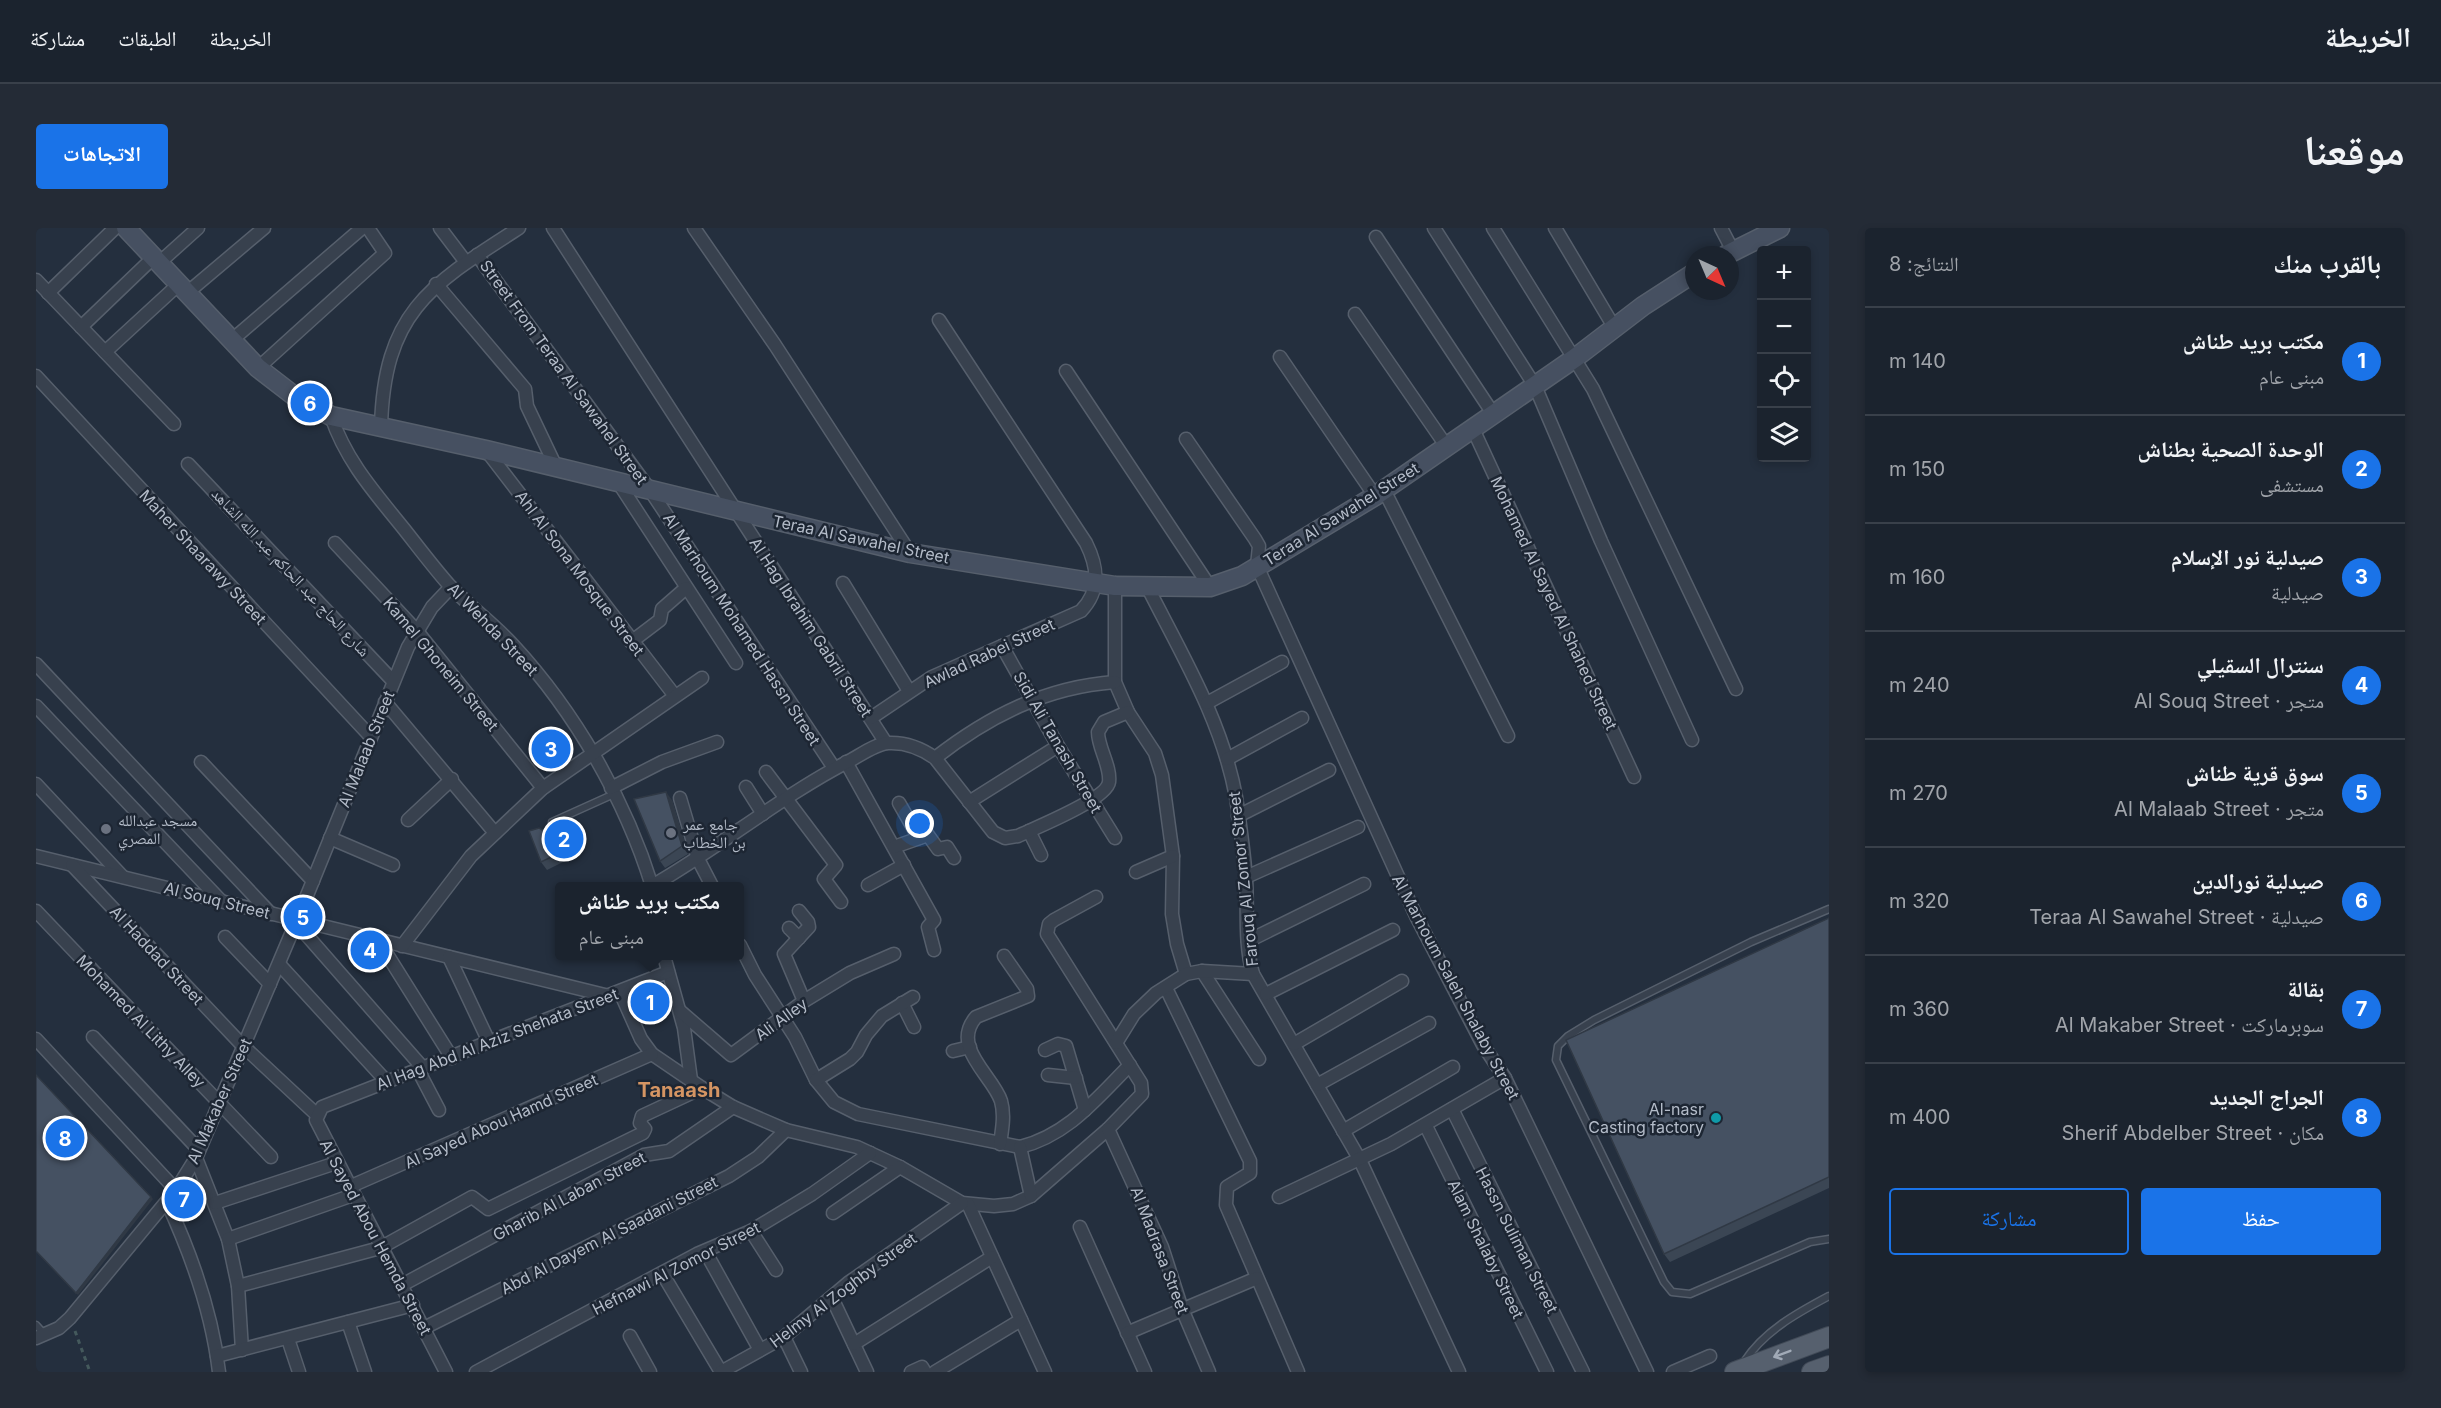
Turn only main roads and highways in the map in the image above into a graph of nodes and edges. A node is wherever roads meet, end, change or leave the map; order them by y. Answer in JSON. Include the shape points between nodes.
{"nodes":[{"id":1,"x":126,"y":228,"type":"edge"},
{"id":2,"x":1780,"y":228,"type":"edge"},
{"id":3,"x":1739,"y":248,"type":"edge"},
{"id":4,"x":1685,"y":279,"type":"edge"},
{"id":5,"x":1829,"y":1337,"type":"edge"},
{"id":6,"x":1829,"y":1366,"type":"edge"},
{"id":7,"x":1737,"y":1371,"type":"edge"},
{"id":8,"x":1812,"y":1372,"type":"edge"}],
"edges":[{"from":1,"to":4,"type":"main road","name":"Teraa Al Sawahel Street","via":[[258,368],[293,395],[331,416],[910,553],[1148,588],[1210,587],[1257,566],[1379,493]]},
{"from":2,"to":3,"type":"main road"},
{"from":5,"to":7,"type":"main road","one_way":true},
{"from":6,"to":8,"type":"main road"}]}
